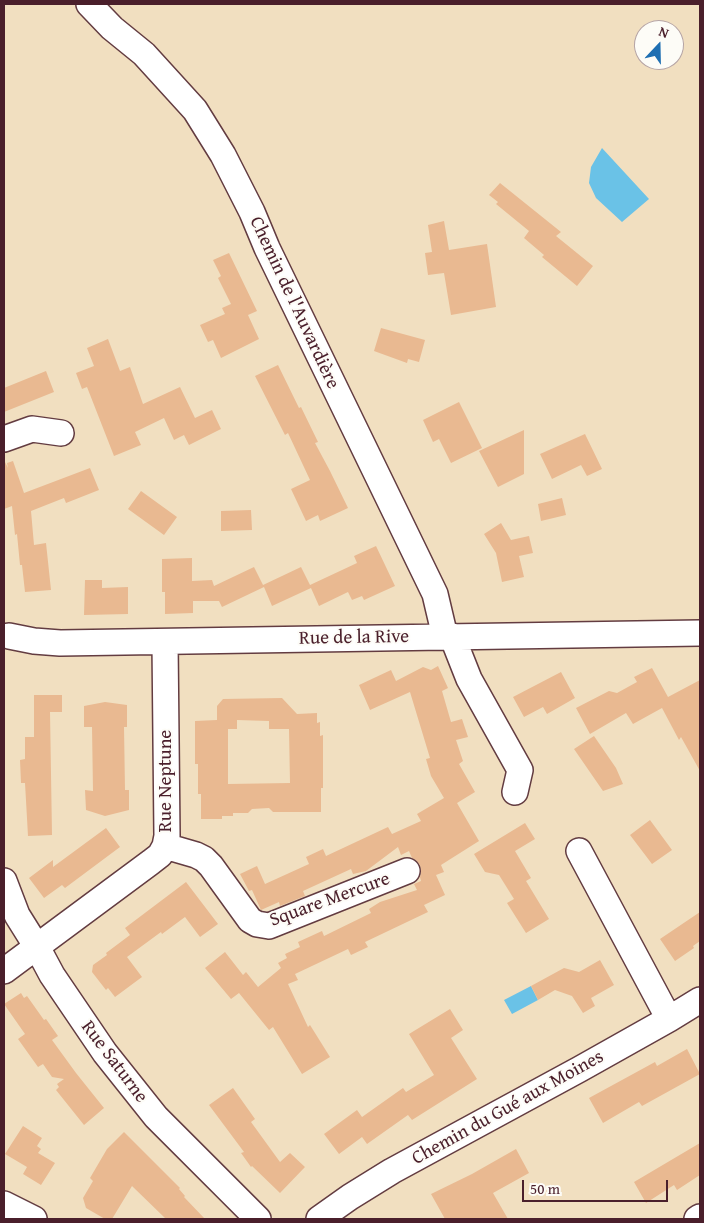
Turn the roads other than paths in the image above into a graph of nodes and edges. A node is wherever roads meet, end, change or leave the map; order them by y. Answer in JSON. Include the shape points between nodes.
{"nodes":[{"id":1,"x":89,"y":4,"type":"edge"},
{"id":2,"x":61,"y":433,"type":"dead end"},
{"id":3,"x":4,"y":439,"type":"edge"},
{"id":4,"x":700,"y":633,"type":"edge"},
{"id":5,"x":6,"y":637,"type":"edge"},
{"id":6,"x":448,"y":637,"type":"junction"},
{"id":7,"x":165,"y":642,"type":"junction"},
{"id":8,"x":515,"y":792,"type":"dead end"},
{"id":9,"x":165,"y":846,"type":"junction"},
{"id":10,"x":579,"y":852,"type":"dead end"},
{"id":11,"x":407,"y":871,"type":"dead end"},
{"id":12,"x":4,"y":881,"type":"edge"},
{"id":13,"x":37,"y":948,"type":"junction"},
{"id":14,"x":4,"y":971,"type":"edge"},
{"id":15,"x":698,"y":1006,"type":"edge"},
{"id":16,"x":669,"y":1019,"type":"junction"},
{"id":17,"x":4,"y":1204,"type":"edge"},
{"id":18,"x":34,"y":1219,"type":"edge"},
{"id":19,"x":258,"y":1219,"type":"edge"},
{"id":20,"x":319,"y":1219,"type":"edge"}],
"edges":[{"from":1,"to":6,"type":"street","name":"Chemin de l'Auvardière","via":[[144,54],[195,110],[223,155],[435,594]]},
{"from":2,"to":3,"type":"street","via":[[32,429]]},
{"from":4,"to":6,"type":"street","name":"Rue de la Rive"},
{"from":5,"to":7,"type":"street","name":"Rue de la Rive","via":[[60,643]]},
{"from":6,"to":7,"type":"street","name":"Rue de la Rive"},
{"from":6,"to":8,"type":"street","name":"Chemin de l'Auvardière","via":[[520,770]]},
{"from":7,"to":9,"type":"street","name":"Rue Neptune"},
{"from":9,"to":11,"type":"street","name":"Square Mercure","via":[[204,859],[250,920],[269,926]]},
{"from":9,"to":13,"type":"street","name":"Rue Neptune","via":[[151,862]]},
{"from":10,"to":16,"type":"street"},
{"from":12,"to":13,"type":"street","name":"Rue Saturne","via":[[17,915]]},
{"from":13,"to":14,"type":"street","name":"Rue Neptune"},
{"from":13,"to":19,"type":"street","name":"Rue Saturne","via":[[105,1053],[156,1117]]},
{"from":15,"to":16,"type":"street","name":"Chemin du Gué aux Moines"},
{"from":16,"to":20,"type":"street","name":"Chemin du Gué aux Moines","via":[[392,1171]]},
{"from":17,"to":18,"type":"street"}]}
